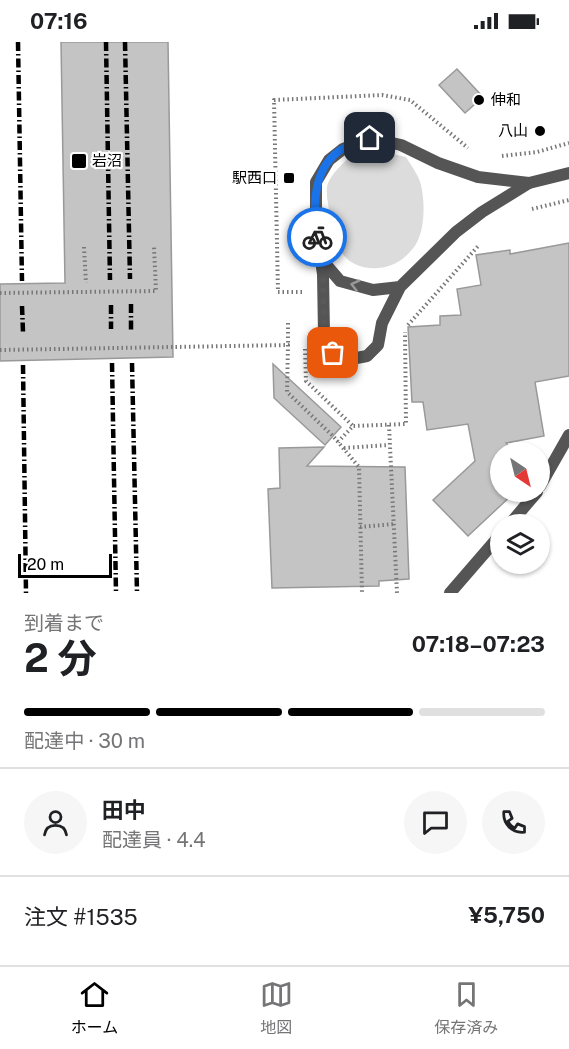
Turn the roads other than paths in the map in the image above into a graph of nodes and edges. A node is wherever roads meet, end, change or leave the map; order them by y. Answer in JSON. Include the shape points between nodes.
{"nodes":[{"id":1,"x":569,"y":173,"type":"edge"},
{"id":2,"x":529,"y":183,"type":"junction"},
{"id":3,"x":321,"y":259,"type":"junction"},
{"id":4,"x":400,"y":287,"type":"junction"},
{"id":5,"x":569,"y":435,"type":"edge"},
{"id":6,"x":550,"y":468,"type":"edge"},
{"id":7,"x":529,"y":502,"type":"edge"},
{"id":8,"x":518,"y":514,"type":"edge"},
{"id":9,"x":490,"y":547,"type":"edge"},
{"id":10,"x":450,"y":593,"type":"edge"}],
"edges":[{"from":1,"to":2,"type":"street"},
{"from":2,"to":3,"type":"street","via":[[478,177],[401,145],[370,138],[343,149],[329,160],[316,182]]},
{"from":2,"to":4,"type":"street","via":[[456,232]]},
{"from":4,"to":3,"type":"street","one_way":true,"via":[[373,290],[340,281]]},
{"from":3,"to":4,"type":"street","via":[[324,334],[333,353],[346,360],[367,356],[378,345],[382,323]]},
{"from":5,"to":6,"type":"street"},
{"from":7,"to":8,"type":"street"},
{"from":9,"to":10,"type":"street"}]}
